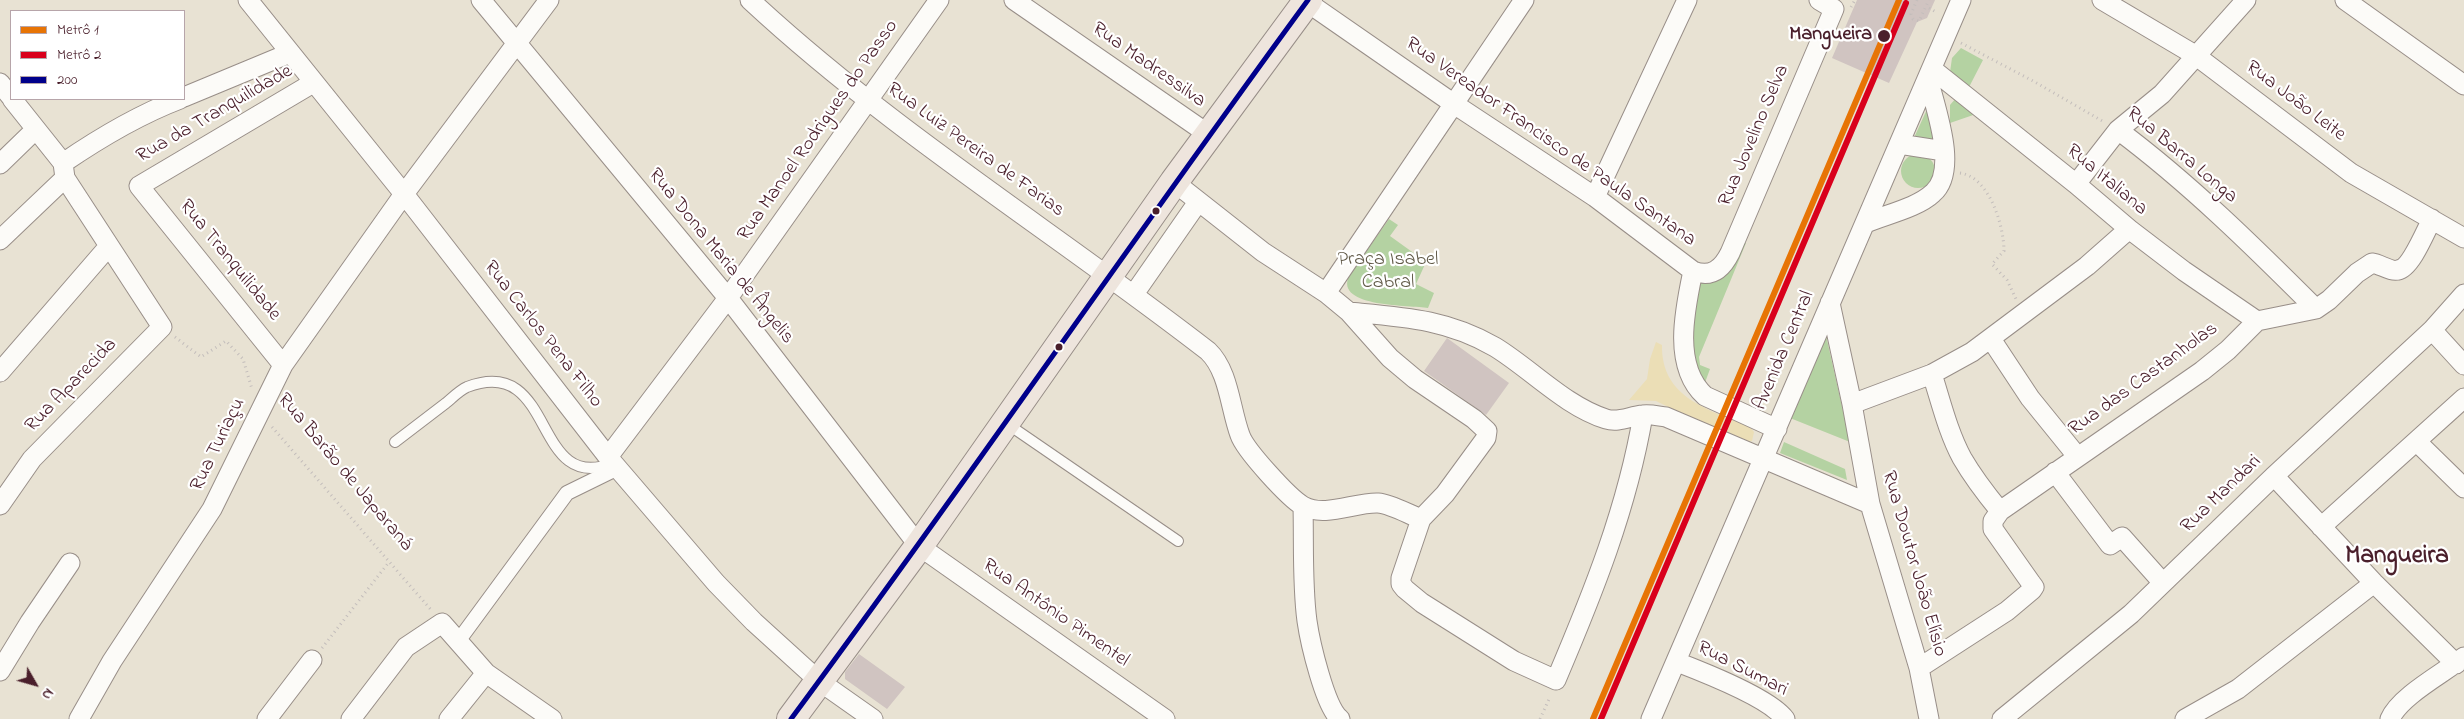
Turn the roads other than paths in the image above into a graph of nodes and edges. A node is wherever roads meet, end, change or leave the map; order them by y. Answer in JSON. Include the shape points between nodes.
{"nodes":[{"id":1,"x":248,"y":0,"type":"edge"},
{"id":2,"x":481,"y":0,"type":"edge"},
{"id":3,"x":549,"y":0,"type":"edge"},
{"id":4,"x":750,"y":0,"type":"edge"},
{"id":5,"x":940,"y":0,"type":"edge"},
{"id":6,"x":1014,"y":0,"type":"edge"},
{"id":7,"x":1524,"y":0,"type":"edge"},
{"id":8,"x":1687,"y":0,"type":"edge"},
{"id":9,"x":1819,"y":0,"type":"edge"},
{"id":10,"x":1961,"y":0,"type":"edge"},
{"id":11,"x":2102,"y":0,"type":"edge"},
{"id":12,"x":2246,"y":0,"type":"edge"},
{"id":13,"x":2345,"y":0,"type":"edge"},
{"id":14,"x":1306,"y":1,"type":"edge"},
{"id":15,"x":517,"y":44,"type":"junction"},
{"id":16,"x":290,"y":53,"type":"junction"},
{"id":17,"x":2195,"y":55,"type":"junction"},
{"id":18,"x":1930,"y":74,"type":"junction"},
{"id":19,"x":0,"y":83,"type":"edge"},
{"id":20,"x":313,"y":83,"type":"junction"},
{"id":21,"x":2464,"y":85,"type":"edge"},
{"id":22,"x":10,"y":96,"type":"edge"},
{"id":23,"x":185,"y":97,"type":"edge"},
{"id":24,"x":14,"y":100,"type":"edge"},
{"id":25,"x":177,"y":100,"type":"edge"},
{"id":26,"x":867,"y":101,"type":"junction"},
{"id":27,"x":1454,"y":104,"type":"junction"},
{"id":28,"x":36,"y":129,"type":"junction"},
{"id":29,"x":2118,"y":130,"type":"junction"},
{"id":30,"x":1208,"y":134,"type":"junction"},
{"id":31,"x":1899,"y":144,"type":"junction"},
{"id":32,"x":1944,"y":151,"type":"junction"},
{"id":33,"x":0,"y":164,"type":"edge"},
{"id":34,"x":64,"y":170,"type":"junction"},
{"id":35,"x":1174,"y":182,"type":"junction"},
{"id":36,"x":2076,"y":184,"type":"junction"},
{"id":37,"x":139,"y":186,"type":"joint"},
{"id":38,"x":404,"y":194,"type":"junction"},
{"id":39,"x":1595,"y":197,"type":"junction"},
{"id":40,"x":1198,"y":202,"type":"junction"},
{"id":41,"x":2432,"y":219,"type":"junction"},
{"id":42,"x":1866,"y":223,"type":"junction"},
{"id":43,"x":2129,"y":229,"type":"junction"},
{"id":44,"x":2464,"y":238,"type":"edge"},
{"id":45,"x":0,"y":240,"type":"edge"},
{"id":46,"x":109,"y":246,"type":"junction"},
{"id":47,"x":1693,"y":270,"type":"junction"},
{"id":48,"x":1108,"y":276,"type":"junction"},
{"id":49,"x":1326,"y":292,"type":"junction"},
{"id":50,"x":1134,"y":294,"type":"junction"},
{"id":51,"x":2464,"y":294,"type":"edge"},
{"id":52,"x":728,"y":298,"type":"junction"},
{"id":53,"x":1830,"y":303,"type":"junction"},
{"id":54,"x":2316,"y":309,"type":"junction"},
{"id":55,"x":1349,"y":312,"type":"junction"},
{"id":56,"x":2257,"y":321,"type":"junction"},
{"id":57,"x":2432,"y":330,"type":"junction"},
{"id":58,"x":1991,"y":339,"type":"junction"},
{"id":59,"x":283,"y":365,"type":"junction"},
{"id":60,"x":2464,"y":365,"type":"edge"},
{"id":61,"x":0,"y":372,"type":"edge"},
{"id":62,"x":1932,"y":374,"type":"junction"},
{"id":63,"x":2464,"y":398,"type":"edge"},
{"id":64,"x":1852,"y":404,"type":"junction"},
{"id":65,"x":1643,"y":415,"type":"junction"},
{"id":66,"x":1006,"y":422,"type":"junction"},
{"id":67,"x":1776,"y":428,"type":"junction"},
{"id":68,"x":394,"y":442,"type":"dead end"},
{"id":69,"x":2417,"y":442,"type":"junction"},
{"id":70,"x":2077,"y":456,"type":"junction"},
{"id":71,"x":1763,"y":459,"type":"junction"},
{"id":72,"x":613,"y":462,"type":"junction"},
{"id":73,"x":2054,"y":472,"type":"junction"},
{"id":74,"x":2274,"y":476,"type":"junction"},
{"id":75,"x":2464,"y":488,"type":"edge"},
{"id":76,"x":1870,"y":504,"type":"junction"},
{"id":77,"x":0,"y":505,"type":"edge"},
{"id":78,"x":1303,"y":506,"type":"junction"},
{"id":79,"x":1998,"y":514,"type":"junction"},
{"id":80,"x":1421,"y":519,"type":"junction"},
{"id":81,"x":2321,"y":527,"type":"junction"},
{"id":82,"x":1178,"y":541,"type":"dead end"},
{"id":83,"x":919,"y":546,"type":"junction"},
{"id":84,"x":70,"y":564,"type":"dead end"},
{"id":85,"x":2374,"y":582,"type":"junction"},
{"id":86,"x":2163,"y":583,"type":"junction"},
{"id":87,"x":459,"y":640,"type":"junction"},
{"id":88,"x":312,"y":660,"type":"road end"},
{"id":89,"x":2460,"y":661,"type":"edge"},
{"id":90,"x":1677,"y":662,"type":"junction"},
{"id":91,"x":1919,"y":668,"type":"junction"},
{"id":92,"x":0,"y":671,"type":"edge"},
{"id":93,"x":486,"y":673,"type":"junction"},
{"id":94,"x":819,"y":681,"type":"junction"},
{"id":95,"x":79,"y":719,"type":"edge"},
{"id":96,"x":267,"y":719,"type":"edge"},
{"id":97,"x":351,"y":719,"type":"edge"},
{"id":98,"x":449,"y":719,"type":"edge"},
{"id":99,"x":552,"y":719,"type":"edge"},
{"id":100,"x":791,"y":719,"type":"edge"},
{"id":101,"x":873,"y":719,"type":"edge"},
{"id":102,"x":1165,"y":719,"type":"edge"},
{"id":103,"x":1340,"y":719,"type":"edge"},
{"id":104,"x":1651,"y":719,"type":"edge"},
{"id":105,"x":1785,"y":719,"type":"edge"},
{"id":106,"x":1929,"y":719,"type":"edge"},
{"id":107,"x":2002,"y":719,"type":"edge"},
{"id":108,"x":2185,"y":719,"type":"edge"},
{"id":109,"x":2390,"y":719,"type":"edge"}],
"edges":[{"from":1,"to":16,"type":"street","name":"Rua Carlos Pena Filho"},
{"from":2,"to":15,"type":"street","name":"Rua Dona Maria de Ângelis"},
{"from":3,"to":15,"type":"street","name":"Rua Turiaçu"},
{"from":4,"to":26,"type":"street","name":"Rua Luiz Pereira de Farias"},
{"from":5,"to":26,"type":"street","name":"Rua Manoel Rodrigues do Passo"},
{"from":6,"to":30,"type":"street","name":"Rua Madressilva"},
{"from":7,"to":27,"type":"street"},
{"from":8,"to":39,"type":"street"},
{"from":9,"to":47,"type":"street","name":"Rua Jovelino Selva","via":[[1834,9],[1730,253],[1724,264],[1709,274]]},
{"from":10,"to":18,"type":"street","name":"Avenida Central"},
{"from":11,"to":17,"type":"street","name":"Rua João Leite"},
{"from":12,"to":17,"type":"street"},
{"from":13,"to":21,"type":"street"},
{"from":14,"to":27,"type":"street","name":"Rua Vereador Francisco de Paula Santana"},
{"from":14,"to":30,"type":"main road"},
{"from":15,"to":38,"type":"street","name":"Rua Turiaçu"},
{"from":15,"to":52,"type":"street","name":"Rua Dona Maria de Ângelis"},
{"from":16,"to":20,"type":"street","name":"Rua Carlos Pena Filho"},
{"from":16,"to":23,"type":"street"},
{"from":17,"to":29,"type":"street","via":[[2162,94]]},
{"from":17,"to":41,"type":"street","name":"Rua João Leite","via":[[2352,172]]},
{"from":18,"to":31,"type":"street","name":"Avenida Central"},
{"from":18,"to":32,"type":"street"},
{"from":18,"to":36,"type":"street","name":"Rua Italiana"},
{"from":19,"to":22,"type":"street"},
{"from":20,"to":37,"type":"street","name":"Rua da Tranquilidade"},
{"from":20,"to":38,"type":"street","name":"Rua Carlos Pena Filho"},
{"from":24,"to":28,"type":"street"},
{"from":25,"to":34,"type":"street","via":[[110,132]]},
{"from":26,"to":48,"type":"street","name":"Rua Luiz Pereira de Farias"},
{"from":26,"to":52,"type":"street","name":"Rua Manoel Rodrigues do Passo"},
{"from":27,"to":39,"type":"street","name":"Rua Vereador Francisco de Paula Santana"},
{"from":27,"to":49,"type":"street"},
{"from":28,"to":33,"type":"street"},
{"from":28,"to":34,"type":"street"},
{"from":29,"to":36,"type":"street"},
{"from":29,"to":54,"type":"street","name":"Rua Barra Longa","via":[[2150,154],[2252,245]]},
{"from":30,"to":35,"type":"main road"},
{"from":31,"to":32,"type":"street"},
{"from":31,"to":42,"type":"street","name":"Avenida Central"},
{"from":32,"to":42,"type":"street","via":[[1945,172],[1940,186],[1923,200]]},
{"from":34,"to":45,"type":"street"},
{"from":34,"to":46,"type":"street"},
{"from":35,"to":40,"type":"street"},
{"from":35,"to":48,"type":"main road"},
{"from":36,"to":43,"type":"street","name":"Rua Italiana"},
{"from":37,"to":59,"type":"street","name":"Rua Tranquilidade"},
{"from":38,"to":59,"type":"street","name":"Rua Turiaçu"},
{"from":38,"to":72,"type":"street","name":"Rua Carlos Pena Filho"},
{"from":39,"to":47,"type":"street","name":"Rua Vereador Francisco de Paula Santana"},
{"from":40,"to":49,"type":"street","via":[[1263,252]]},
{"from":40,"to":50,"type":"street"},
{"from":41,"to":44,"type":"street","name":"Rua João Leite"},
{"from":41,"to":54,"type":"street","via":[[2410,261],[2401,270],[2372,263]]},
{"from":42,"to":53,"type":"street","name":"Avenida Central"},
{"from":43,"to":56,"type":"street","name":"Rua Italiana"},
{"from":43,"to":58,"type":"street","via":[[2087,266]]},
{"from":46,"to":61,"type":"street"},
{"from":46,"to":77,"type":"street","name":"Rua Aparecida","via":[[162,327],[32,459]]},
{"from":47,"to":67,"type":"street","name":"Rua Vereador Francisco de Paula Santana","via":[[1684,322],[1685,350],[1697,388],[1705,396]]},
{"from":48,"to":50,"type":"street","name":"Rua Luiz Pereira de Farias"},
{"from":48,"to":66,"type":"main road"},
{"from":49,"to":55,"type":"street"},
{"from":50,"to":78,"type":"street","name":"Rua Luiz Pereira de Farias","via":[[1216,358],[1240,438],[1260,465]]},
{"from":51,"to":57,"type":"street","name":"Rua Mandari"},
{"from":52,"to":72,"type":"street","name":"Rua Manoel Rodrigues do Passo"},
{"from":52,"to":83,"type":"street","name":"Rua Dona Maria de Ângelis"},
{"from":53,"to":64,"type":"street","name":"Rua Doutor João Elísio"},
{"from":53,"to":67,"type":"street","name":"Avenida Central"},
{"from":54,"to":56,"type":"street"},
{"from":55,"to":65,"type":"street","via":[[1435,321],[1462,330],[1496,348],[1562,395],[1600,416],[1617,421]]},
{"from":55,"to":80,"type":"street","via":[[1396,363],[1481,424],[1487,432],[1446,494]]},
{"from":56,"to":70,"type":"street","name":"Rua das Castanholas","via":[[2202,371]]},
{"from":57,"to":60,"type":"street"},
{"from":57,"to":74,"type":"street","name":"Rua Mandari"},
{"from":58,"to":62,"type":"street"},
{"from":58,"to":70,"type":"street","via":[[2030,398]]},
{"from":59,"to":95,"type":"street","name":"Rua Turiaçu","via":[[212,509],[112,661]]},
{"from":62,"to":64,"type":"street"},
{"from":62,"to":79,"type":"street","via":[[1962,457]]},
{"from":63,"to":69,"type":"street"},
{"from":64,"to":76,"type":"street","name":"Rua Doutor João Elísio"},
{"from":65,"to":71,"type":"street","via":[[1666,417]]},
{"from":65,"to":80,"type":"street","via":[[1634,465],[1615,531],[1556,680],[1514,661],[1405,590],[1401,578]]},
{"from":66,"to":82,"type":"lane"},
{"from":66,"to":83,"type":"main road"},
{"from":67,"to":71,"type":"street","name":"Avenida Central"},
{"from":68,"to":72,"type":"lane","via":[[465,388],[491,380],[511,384],[525,396],[565,460],[583,468],[598,469]]},
{"from":69,"to":75,"type":"street"},
{"from":69,"to":81,"type":"street"},
{"from":70,"to":73,"type":"street","name":"Rua das Castanholas"},
{"from":71,"to":76,"type":"street"},
{"from":71,"to":90,"type":"street","name":"Avenida Central"},
{"from":72,"to":87,"type":"street","name":"Rua Manoel Rodrigues do Passo","via":[[567,493]]},
{"from":72,"to":94,"type":"street","name":"Rua Carlos Pena Filho","via":[[722,590]]},
{"from":73,"to":79,"type":"street","name":"Rua das Castanholas"},
{"from":73,"to":86,"type":"street","via":[[2110,545],[2122,538]]},
{"from":74,"to":81,"type":"street"},
{"from":74,"to":86,"type":"street","name":"Rua Mandari"},
{"from":76,"to":91,"type":"street","name":"Rua Doutor João Elísio"},
{"from":78,"to":80,"type":"street","via":[[1338,509],[1380,503]]},
{"from":78,"to":103,"type":"street","via":[[1308,622],[1323,686],[1331,707]]},
{"from":79,"to":91,"type":"street","via":[[1992,524],[1993,529],[2034,587],[2007,611]]},
{"from":81,"to":85,"type":"street"},
{"from":83,"to":94,"type":"main road"},
{"from":83,"to":102,"type":"street","name":"Rua Antônio Pimentel"},
{"from":84,"to":92,"type":"street"},
{"from":85,"to":89,"type":"street"},
{"from":85,"to":108,"type":"street","via":[[2238,689]]},
{"from":86,"to":107,"type":"street","name":"Rua Mandari","via":[[2070,665]]},
{"from":87,"to":93,"type":"street"},
{"from":87,"to":97,"type":"street","via":[[442,623],[406,647]]},
{"from":88,"to":96,"type":"street"},
{"from":89,"to":109,"type":"street","via":[[2402,703]]},
{"from":90,"to":104,"type":"street","name":"Avenida Central"},
{"from":90,"to":105,"type":"street","name":"Rua Sumari","via":[[1717,677],[1777,710]]},
{"from":91,"to":106,"type":"street","name":"Rua Doutor João Elísio"},
{"from":93,"to":98,"type":"street"},
{"from":93,"to":99,"type":"street"},
{"from":94,"to":100,"type":"main road"},
{"from":94,"to":101,"type":"street","name":"Rua Carlos Pena Filho"}]}
